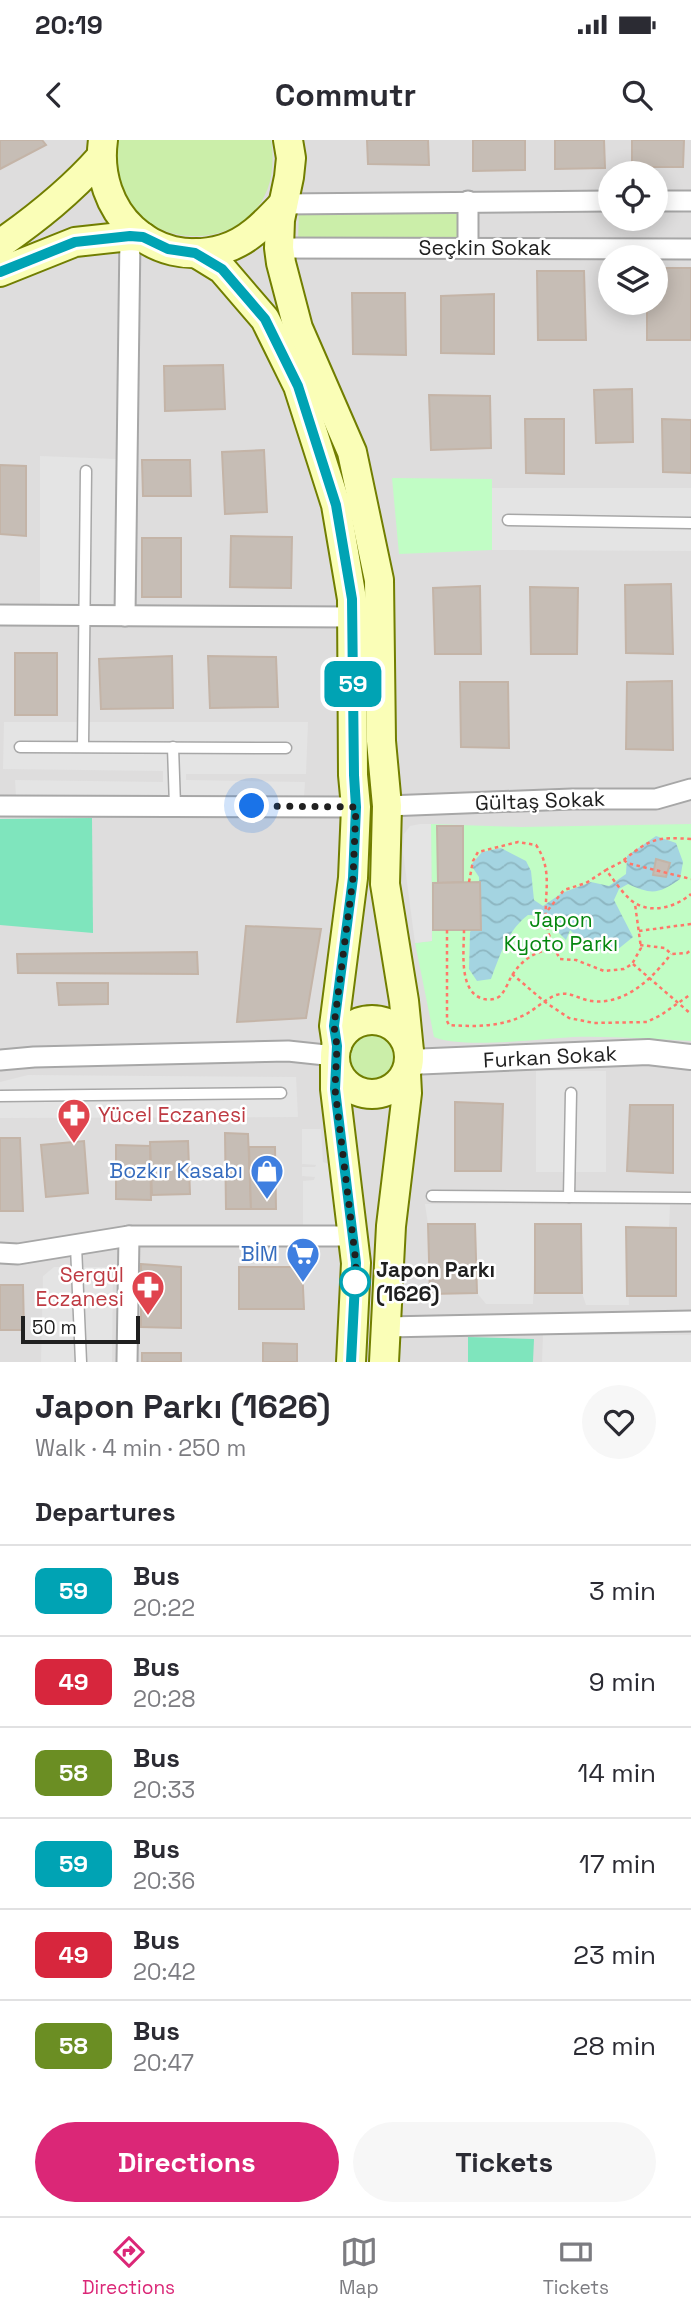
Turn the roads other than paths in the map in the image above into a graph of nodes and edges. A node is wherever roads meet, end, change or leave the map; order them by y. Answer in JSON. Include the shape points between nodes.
{"nodes":[{"id":1,"x":293,"y":146,"type":"edge"},
{"id":2,"x":102,"y":149,"type":"edge"},
{"id":3,"x":468,"y":201,"type":"junction"},
{"id":4,"x":598,"y":201,"type":"edge"},
{"id":5,"x":668,"y":201,"type":"edge"},
{"id":6,"x":691,"y":201,"type":"edge"},
{"id":7,"x":283,"y":204,"type":"junction"},
{"id":8,"x":136,"y":237,"type":"junction"},
{"id":9,"x":0,"y":244,"type":"edge"},
{"id":10,"x":279,"y":248,"type":"junction"},
{"id":11,"x":468,"y":248,"type":"junction"},
{"id":12,"x":691,"y":249,"type":"edge"},
{"id":13,"x":195,"y":253,"type":"junction"},
{"id":14,"x":0,"y":272,"type":"edge"},
{"id":15,"x":86,"y":471,"type":"dead end"},
{"id":16,"x":509,"y":520,"type":"dead end"},
{"id":17,"x":691,"y":523,"type":"edge"},
{"id":18,"x":0,"y":615,"type":"edge"},
{"id":19,"x":86,"y":616,"type":"junction"},
{"id":20,"x":125,"y":616,"type":"junction"},
{"id":21,"x":352,"y":617,"type":"junction"},
{"id":22,"x":83,"y":746,"type":"junction"},
{"id":23,"x":20,"y":747,"type":"dead end"},
{"id":24,"x":173,"y":747,"type":"junction"},
{"id":25,"x":286,"y":748,"type":"dead end"},
{"id":26,"x":691,"y":789,"type":"edge"},
{"id":27,"x":0,"y":806,"type":"edge"},
{"id":28,"x":174,"y":806,"type":"junction"},
{"id":29,"x":387,"y":806,"type":"junction"},
{"id":30,"x":356,"y":807,"type":"junction"},
{"id":31,"x":336,"y":1055,"type":"junction"},
{"id":32,"x":691,"y":1058,"type":"edge"},
{"id":33,"x":0,"y":1060,"type":"edge"},
{"id":34,"x":408,"y":1062,"type":"junction"},
{"id":35,"x":281,"y":1093,"type":"dead end"},
{"id":36,"x":571,"y":1093,"type":"dead end"},
{"id":37,"x":0,"y":1096,"type":"edge"},
{"id":38,"x":432,"y":1196,"type":"dead end"},
{"id":39,"x":569,"y":1197,"type":"junction"},
{"id":40,"x":691,"y":1198,"type":"edge"},
{"id":41,"x":353,"y":1236,"type":"junction"},
{"id":42,"x":129,"y":1237,"type":"junction"},
{"id":43,"x":76,"y":1246,"type":"junction"},
{"id":44,"x":0,"y":1253,"type":"edge"},
{"id":45,"x":691,"y":1321,"type":"edge"},
{"id":46,"x":385,"y":1327,"type":"junction"},
{"id":47,"x":81,"y":1362,"type":"edge"},
{"id":48,"x":127,"y":1362,"type":"edge"},
{"id":49,"x":351,"y":1362,"type":"edge"},
{"id":50,"x":384,"y":1362,"type":"edge"}],
"edges":[{"from":1,"to":7,"type":"main road"},
{"from":2,"to":8,"type":"main road","via":[[103,181]]},
{"from":2,"to":9,"type":"main road","via":[[74,188]]},
{"from":3,"to":4,"type":"street"},
{"from":3,"to":7,"type":"street"},
{"from":3,"to":11,"type":"street"},
{"from":5,"to":6,"type":"street"},
{"from":7,"to":10,"type":"main road"},
{"from":7,"to":13,"type":"main road","via":[[248,237],[223,249]]},
{"from":8,"to":13,"type":"main road"},
{"from":8,"to":14,"type":"main road","via":[[75,242]]},
{"from":8,"to":20,"type":"street"},
{"from":10,"to":11,"type":"street","name":"Seçkin Sokak"},
{"from":10,"to":29,"type":"main road","via":[[299,328],[352,452],[379,580],[381,741]]},
{"from":11,"to":12,"type":"street","name":"Seçkin Sokak"},
{"from":13,"to":21,"type":"main road","via":[[222,269],[265,319],[298,386],[336,505]]},
{"from":15,"to":19,"type":"lane"},
{"from":16,"to":17,"type":"lane"},
{"from":18,"to":19,"type":"street"},
{"from":19,"to":20,"type":"street"},
{"from":19,"to":22,"type":"lane"},
{"from":20,"to":21,"type":"street"},
{"from":21,"to":30,"type":"main road"},
{"from":22,"to":23,"type":"lane"},
{"from":22,"to":24,"type":"lane"},
{"from":24,"to":25,"type":"lane"},
{"from":24,"to":28,"type":"lane"},
{"from":26,"to":29,"type":"street","name":"Gültaş Sokak","via":[[656,799]]},
{"from":27,"to":28,"type":"street"},
{"from":28,"to":30,"type":"street"},
{"from":29,"to":34,"type":"main road","via":[[385,884],[404,1001]]},
{"from":30,"to":31,"type":"main road","via":[[353,878],[334,1026]]},
{"from":31,"to":33,"type":"street","via":[[288,1051]]},
{"from":31,"to":34,"type":"main road","via":[[345,1084],[366,1094],[390,1090],[399,1083]]},
{"from":31,"to":34,"type":"main road","via":[[346,1031],[356,1024],[378,1021],[389,1024],[405,1040]]},
{"from":31,"to":41,"type":"main road","via":[[335,1089]]},
{"from":32,"to":34,"type":"street","name":"Furkan Sokak","via":[[648,1052]]},
{"from":34,"to":46,"type":"main road"},
{"from":35,"to":37,"type":"lane"},
{"from":36,"to":39,"type":"lane"},
{"from":38,"to":39,"type":"lane"},
{"from":39,"to":40,"type":"lane"},
{"from":41,"to":42,"type":"street"},
{"from":41,"to":49,"type":"main road"},
{"from":42,"to":43,"type":"street"},
{"from":42,"to":48,"type":"street"},
{"from":43,"to":44,"type":"street"},
{"from":43,"to":47,"type":"lane"},
{"from":45,"to":46,"type":"street"},
{"from":46,"to":50,"type":"main road"}]}
